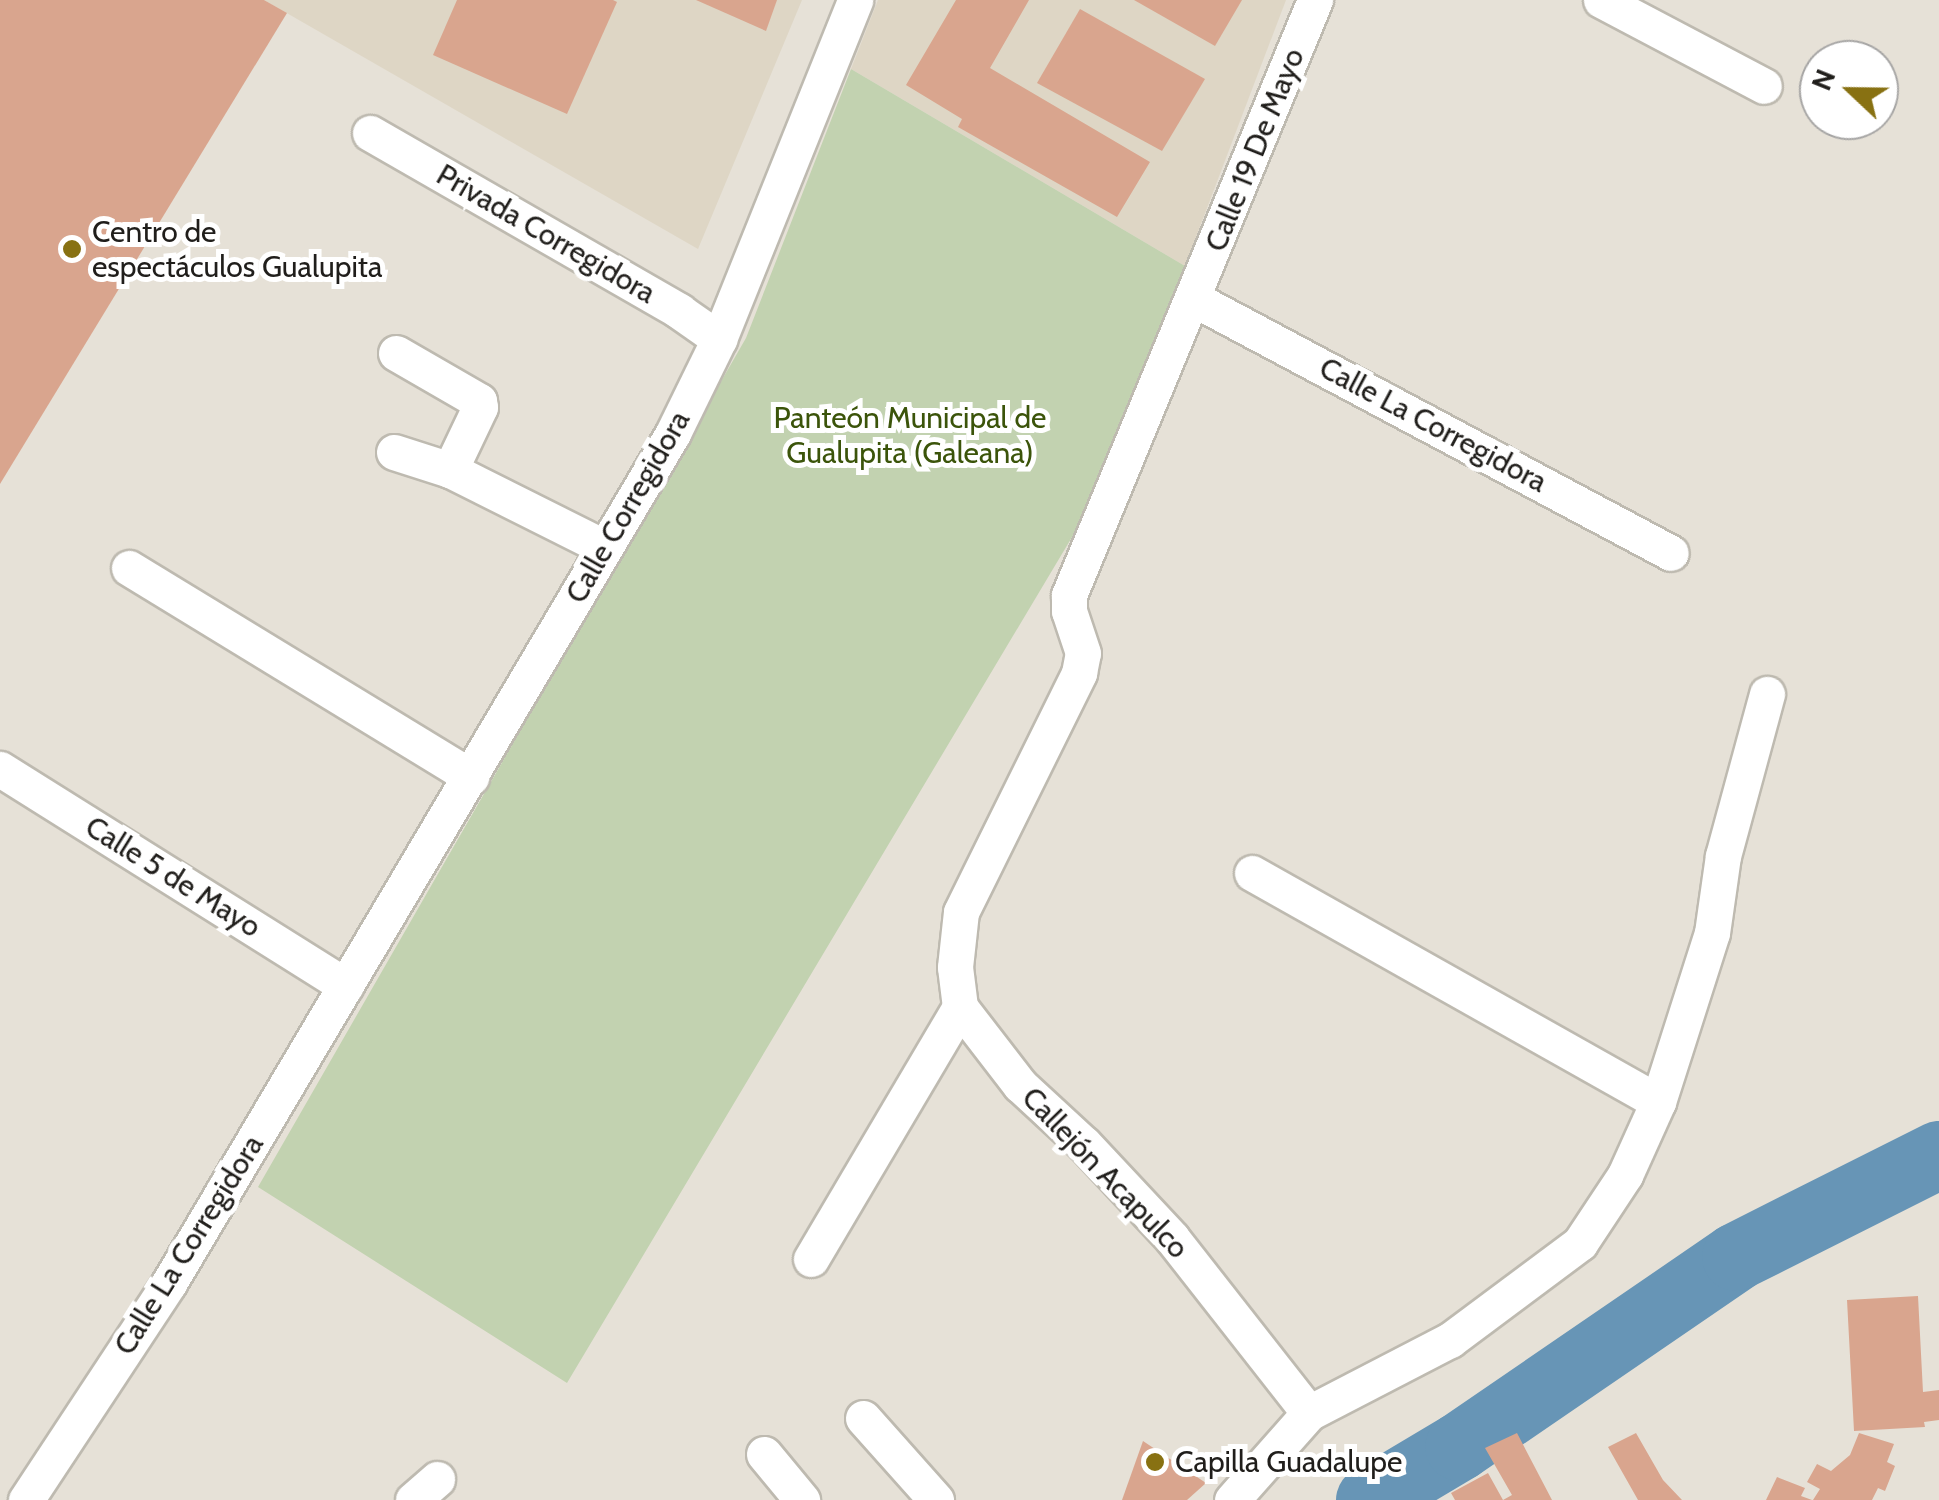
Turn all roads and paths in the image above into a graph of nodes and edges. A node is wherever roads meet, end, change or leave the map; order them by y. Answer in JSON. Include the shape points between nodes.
{"nodes":[{"id":1,"x":855,"y":0,"type":"edge"},
{"id":2,"x":1315,"y":0,"type":"edge"},
{"id":3,"x":1600,"y":0,"type":"edge"},
{"id":4,"x":1764,"y":86,"type":"dead end"},
{"id":5,"x":370,"y":133,"type":"dead end"},
{"id":6,"x":1194,"y":300,"type":"junction"},
{"id":7,"x":719,"y":339,"type":"junction"},
{"id":8,"x":396,"y":353,"type":"dead end"},
{"id":9,"x":394,"y":452,"type":"dead end"},
{"id":10,"x":450,"y":470,"type":"junction"},
{"id":11,"x":604,"y":548,"type":"junction"},
{"id":12,"x":1671,"y":554,"type":"dead end"},
{"id":13,"x":129,"y":568,"type":"dead end"},
{"id":14,"x":1766,"y":694,"type":"dead end"},
{"id":15,"x":0,"y":768,"type":"edge"},
{"id":16,"x":471,"y":777,"type":"junction"},
{"id":17,"x":1252,"y":873,"type":"dead end"},
{"id":18,"x":346,"y":986,"type":"junction"},
{"id":19,"x":960,"y":1007,"type":"junction"},
{"id":20,"x":1658,"y":1102,"type":"junction"},
{"id":21,"x":811,"y":1259,"type":"dead end"},
{"id":22,"x":1309,"y":1413,"type":"junction"},
{"id":23,"x":863,"y":1418,"type":"dead end"},
{"id":24,"x":764,"y":1454,"type":"dead end"},
{"id":25,"x":26,"y":1500,"type":"edge"},
{"id":26,"x":802,"y":1500,"type":"edge"},
{"id":27,"x":936,"y":1500,"type":"edge"},
{"id":28,"x":1232,"y":1500,"type":"edge"}],
"edges":[{"from":1,"to":7,"type":"street","name":"Calle Corregidora"},
{"from":2,"to":6,"type":"street","name":"Calle 19 De Mayo"},
{"from":3,"to":4,"type":"street"},
{"from":5,"to":7,"type":"street","name":"Privada Corregidora"},
{"from":6,"to":12,"type":"street","name":"Calle La Corregidora"},
{"from":6,"to":19,"type":"street","name":"Calle 19 De Mayo","via":[[1070,595],[1068,611],[1083,654],[1079,673],[962,912],[955,967]]},
{"from":7,"to":11,"type":"street","name":"Calle Corregidora","via":[[673,433]]},
{"from":8,"to":10,"type":"street","via":[[478,402]]},
{"from":9,"to":10,"type":"street"},
{"from":10,"to":11,"type":"street"},
{"from":11,"to":16,"type":"street","name":"Calle Corregidora"},
{"from":13,"to":16,"type":"street"},
{"from":14,"to":20,"type":"street","via":[[1723,856],[1712,933]]},
{"from":15,"to":18,"type":"street","name":"Calle 5 de Mayo"},
{"from":16,"to":18,"type":"street","name":"Calle Corregidora"},
{"from":17,"to":20,"type":"street"},
{"from":18,"to":25,"type":"street","name":"Calle La Corregidora","via":[[169,1283]]},
{"from":19,"to":21,"type":"street"},
{"from":19,"to":22,"type":"street","name":"Callejón Acapulco","via":[[1020,1085],[1172,1238]]},
{"from":20,"to":22,"type":"street","via":[[1625,1175],[1580,1243],[1450,1340]]},
{"from":22,"to":28,"type":"street"},
{"from":23,"to":27,"type":"street"},
{"from":24,"to":26,"type":"street"}]}
